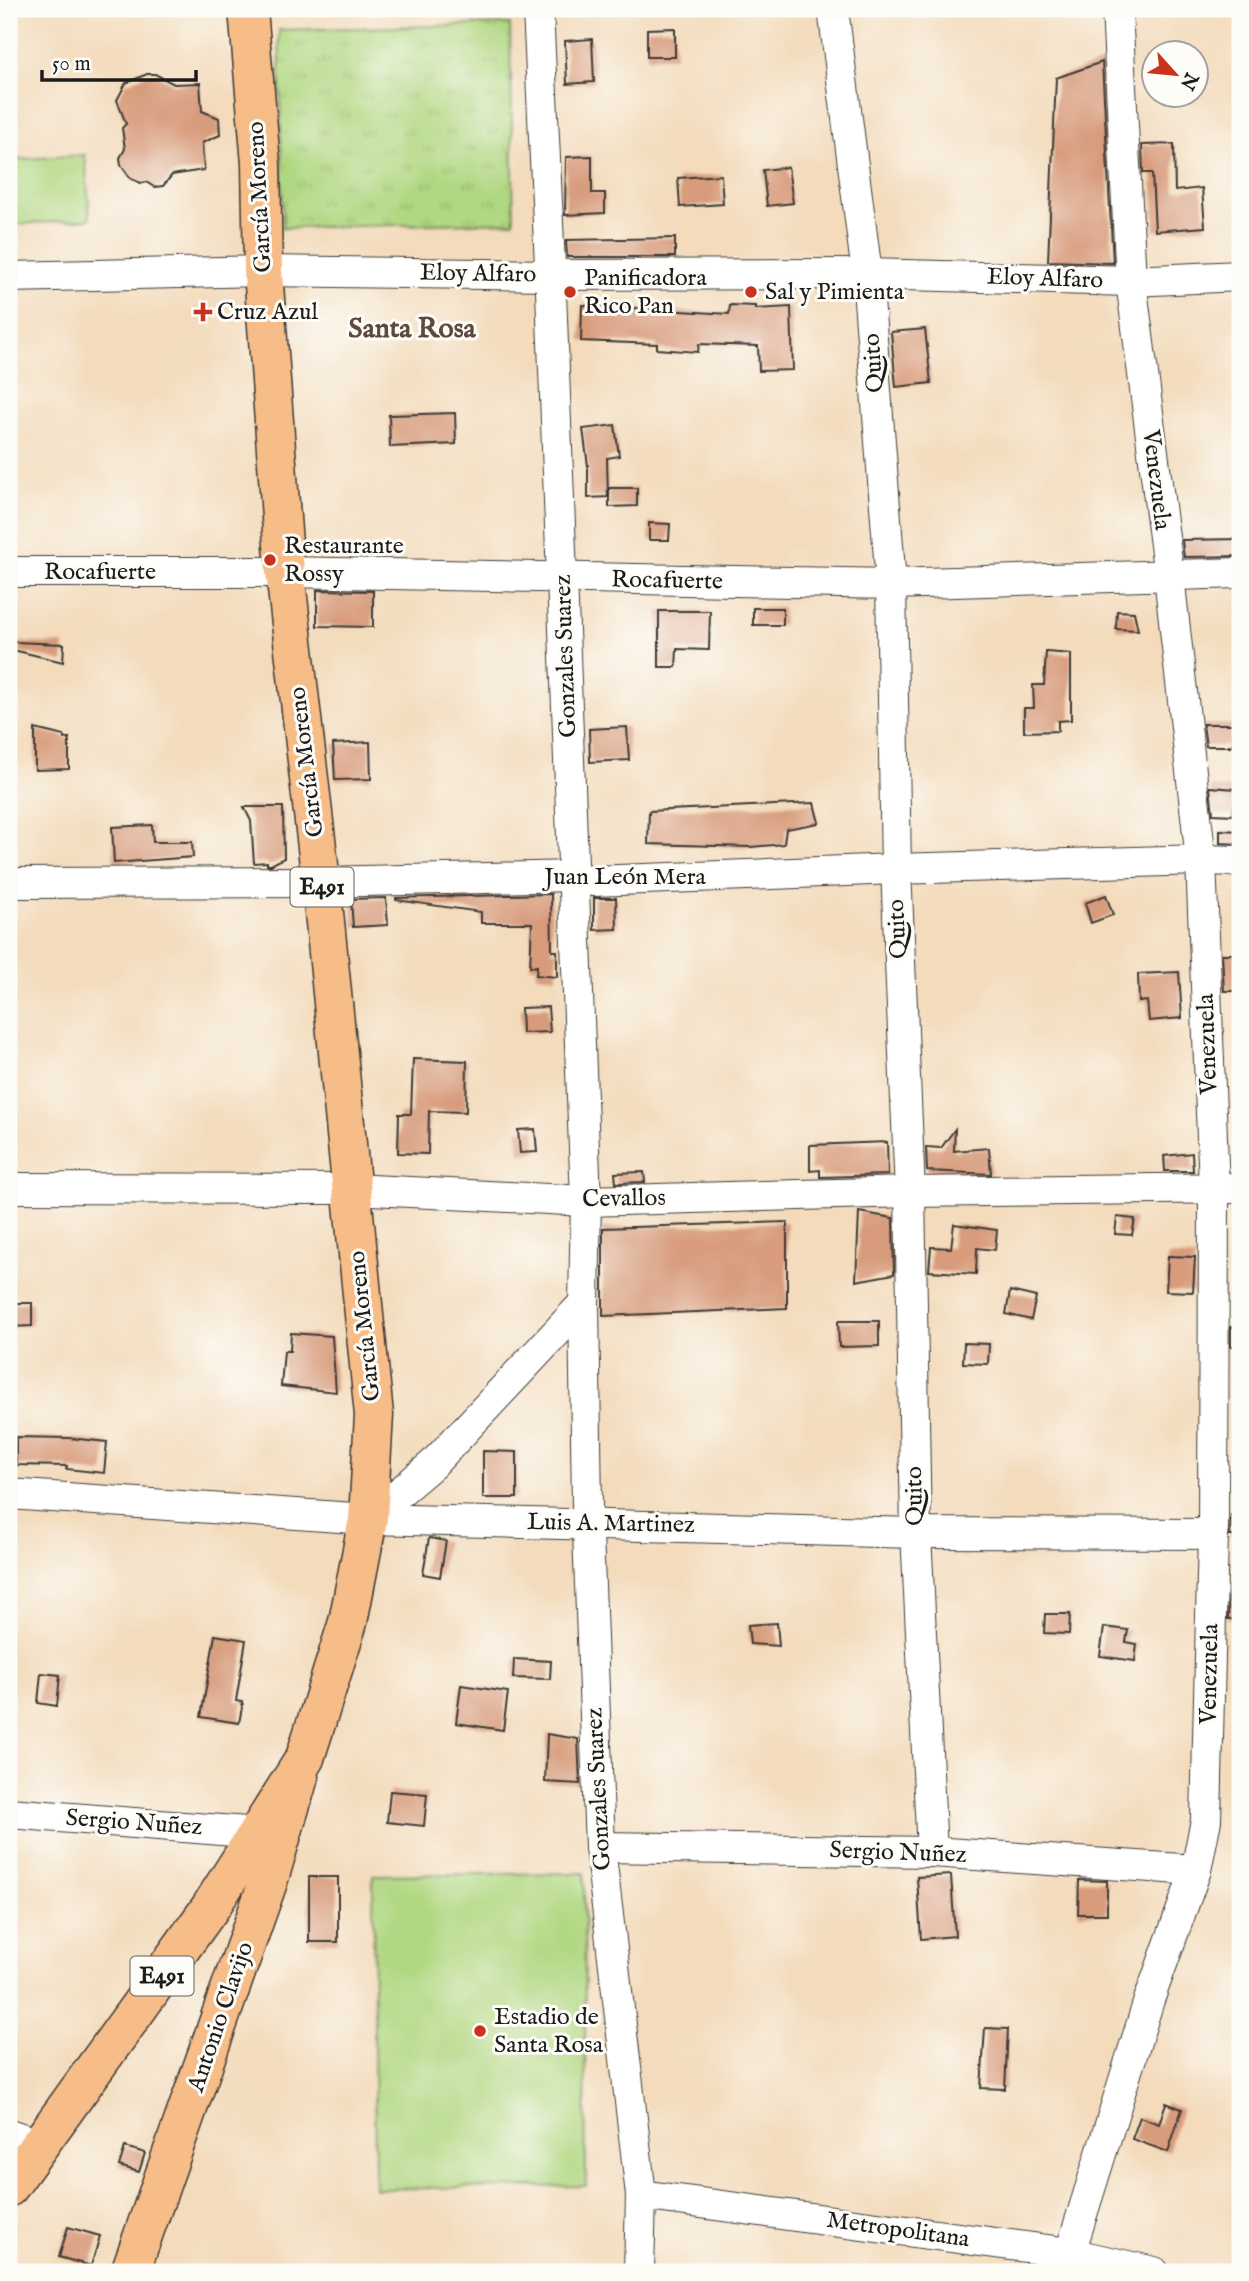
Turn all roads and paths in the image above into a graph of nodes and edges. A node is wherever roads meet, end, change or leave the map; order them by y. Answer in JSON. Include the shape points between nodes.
{"nodes":[{"id":1,"x":248,"y":9,"type":"edge"},
{"id":2,"x":538,"y":9,"type":"edge"},
{"id":3,"x":833,"y":9,"type":"edge"},
{"id":4,"x":1116,"y":9,"type":"edge"},
{"id":5,"x":263,"y":271,"type":"junction"},
{"id":6,"x":867,"y":274,"type":"junction"},
{"id":7,"x":551,"y":275,"type":"junction"},
{"id":8,"x":1240,"y":276,"type":"edge"},
{"id":9,"x":9,"y":277,"type":"edge"},
{"id":10,"x":1131,"y":281,"type":"junction"},
{"id":11,"x":9,"y":572,"type":"edge"},
{"id":12,"x":285,"y":572,"type":"junction"},
{"id":13,"x":1240,"y":573,"type":"edge"},
{"id":14,"x":1169,"y":576,"type":"junction"},
{"id":15,"x":563,"y":579,"type":"junction"},
{"id":16,"x":891,"y":584,"type":"junction"},
{"id":17,"x":1202,"y":860,"type":"junction"},
{"id":18,"x":1240,"y":861,"type":"edge"},
{"id":19,"x":895,"y":869,"type":"junction"},
{"id":20,"x":573,"y":876,"type":"junction"},
{"id":21,"x":321,"y":882,"type":"junction"},
{"id":22,"x":9,"y":883,"type":"edge"},
{"id":23,"x":9,"y":1188,"type":"edge"},
{"id":24,"x":1227,"y":1188,"type":"edge"},
{"id":25,"x":352,"y":1189,"type":"junction"},
{"id":26,"x":910,"y":1192,"type":"junction"},
{"id":27,"x":586,"y":1201,"type":"junction"},
{"id":28,"x":584,"y":1303,"type":"junction"},
{"id":29,"x":9,"y":1494,"type":"edge"},
{"id":30,"x":368,"y":1519,"type":"junction"},
{"id":31,"x":588,"y":1524,"type":"junction"},
{"id":32,"x":916,"y":1533,"type":"junction"},
{"id":33,"x":1213,"y":1534,"type":"junction"},
{"id":34,"x":305,"y":1758,"type":"junction"},
{"id":35,"x":9,"y":1813,"type":"edge"},
{"id":36,"x":259,"y":1833,"type":"junction"},
{"id":37,"x":600,"y":1847,"type":"junction"},
{"id":38,"x":932,"y":1852,"type":"junction"},
{"id":39,"x":1196,"y":1870,"type":"junction"},
{"id":40,"x":23,"y":2139,"type":"edge"},
{"id":41,"x":9,"y":2187,"type":"edge"},
{"id":42,"x":641,"y":2195,"type":"junction"},
{"id":43,"x":1068,"y":2262,"type":"edge"},
{"id":44,"x":130,"y":2272,"type":"edge"},
{"id":45,"x":639,"y":2272,"type":"edge"},
{"id":46,"x":1154,"y":2272,"type":"edge"}],
"edges":[{"from":1,"to":5,"type":"main road","name":"García Moreno","number":"E491","via":[[261,164]]},
{"from":2,"to":7,"type":"street","name":"Gonzales Suarez"},
{"from":3,"to":6,"type":"street","name":"Quito"},
{"from":4,"to":10,"type":"street","name":"Venezuela"},
{"from":5,"to":7,"type":"street","name":"Eloy Alfaro"},
{"from":5,"to":9,"type":"street","name":"Eloy Alfaro"},
{"from":5,"to":12,"type":"main road","name":"García Moreno","number":"E491"},
{"from":6,"to":7,"type":"street","name":"Eloy Alfaro"},
{"from":6,"to":10,"type":"street","name":"Eloy Alfaro"},
{"from":6,"to":16,"type":"street","name":"Quito"},
{"from":7,"to":15,"type":"street","name":"Gonzales Suarez"},
{"from":8,"to":10,"type":"street","name":"Eloy Alfaro"},
{"from":10,"to":14,"type":"street","name":"Venezuela"},
{"from":11,"to":12,"type":"street","name":"Rocafuerte"},
{"from":12,"to":15,"type":"street","name":"Rocafuerte"},
{"from":12,"to":21,"type":"main road","name":"García Moreno","number":"E491"},
{"from":13,"to":14,"type":"street","name":"Rocafuerte"},
{"from":14,"to":16,"type":"street","name":"Rocafuerte"},
{"from":14,"to":17,"type":"street","name":"Venezuela"},
{"from":15,"to":16,"type":"street","name":"Rocafuerte"},
{"from":15,"to":20,"type":"street","name":"Gonzales Suarez"},
{"from":16,"to":19,"type":"street","name":"Quito"},
{"from":17,"to":18,"type":"street","name":"Juan León Mera"},
{"from":17,"to":19,"type":"street","name":"Juan León Mera"},
{"from":17,"to":24,"type":"street","name":"Venezuela"},
{"from":19,"to":20,"type":"street","name":"Juan León Mera","via":[[593,881]]},
{"from":19,"to":26,"type":"street","name":"Quito"},
{"from":20,"to":21,"type":"street","name":"Juan León Mera"},
{"from":20,"to":27,"type":"street","name":"Gonzales Suarez"},
{"from":21,"to":22,"type":"street","name":"Juan León Mera"},
{"from":21,"to":25,"type":"main road","name":"García Moreno","number":"E491"},
{"from":23,"to":25,"type":"street","name":"Cevallos"},
{"from":24,"to":26,"type":"street","name":"Cevallos"},
{"from":24,"to":33,"type":"street","name":"Venezuela"},
{"from":25,"to":27,"type":"street","name":"Cevallos"},
{"from":25,"to":30,"type":"main road","name":"García Moreno","number":"E491","via":[[374,1415]]},
{"from":26,"to":27,"type":"street","name":"Cevallos"},
{"from":26,"to":32,"type":"street","name":"Quito"},
{"from":27,"to":28,"type":"street","name":"Gonzales Suarez"},
{"from":28,"to":30,"type":"street","via":[[433,1464]]},
{"from":28,"to":31,"type":"street","name":"Gonzales Suarez"},
{"from":29,"to":30,"type":"street","name":"Luis A. Martinez"},
{"from":30,"to":31,"type":"street","name":"Luis A. Martinez"},
{"from":30,"to":34,"type":"main road","name":"García Moreno","number":"E491","via":[[348,1622]]},
{"from":31,"to":32,"type":"street","name":"Luis A. Martinez"},
{"from":31,"to":37,"type":"street","name":"Gonzales Suarez"},
{"from":32,"to":33,"type":"street","name":"Luis A. Martinez"},
{"from":32,"to":38,"type":"street","name":"Quito"},
{"from":33,"to":39,"type":"street","name":"Venezuela","via":[[1206,1820]]},
{"from":34,"to":36,"type":"main road","number":"E491"},
{"from":34,"to":44,"type":"main road","name":"Antonio Clavijo","via":[[268,1882]]},
{"from":35,"to":36,"type":"street","name":"Sergio Nuñez"},
{"from":36,"to":40,"type":"main road","number":"E491","via":[[121,2034]]},
{"from":37,"to":38,"type":"street","name":"Sergio Nuñez"},
{"from":37,"to":42,"type":"street","name":"Gonzales Suarez"},
{"from":38,"to":39,"type":"street","name":"Sergio Nuñez"},
{"from":39,"to":43,"type":"street","name":"Venezuela"},
{"from":40,"to":41,"type":"main road","number":"E491"},
{"from":42,"to":43,"type":"street","name":"Metropolitana"},
{"from":42,"to":45,"type":"street","name":"Gonzales Suarez"},
{"from":43,"to":46,"type":"street","name":"Metropolitana"}]}
